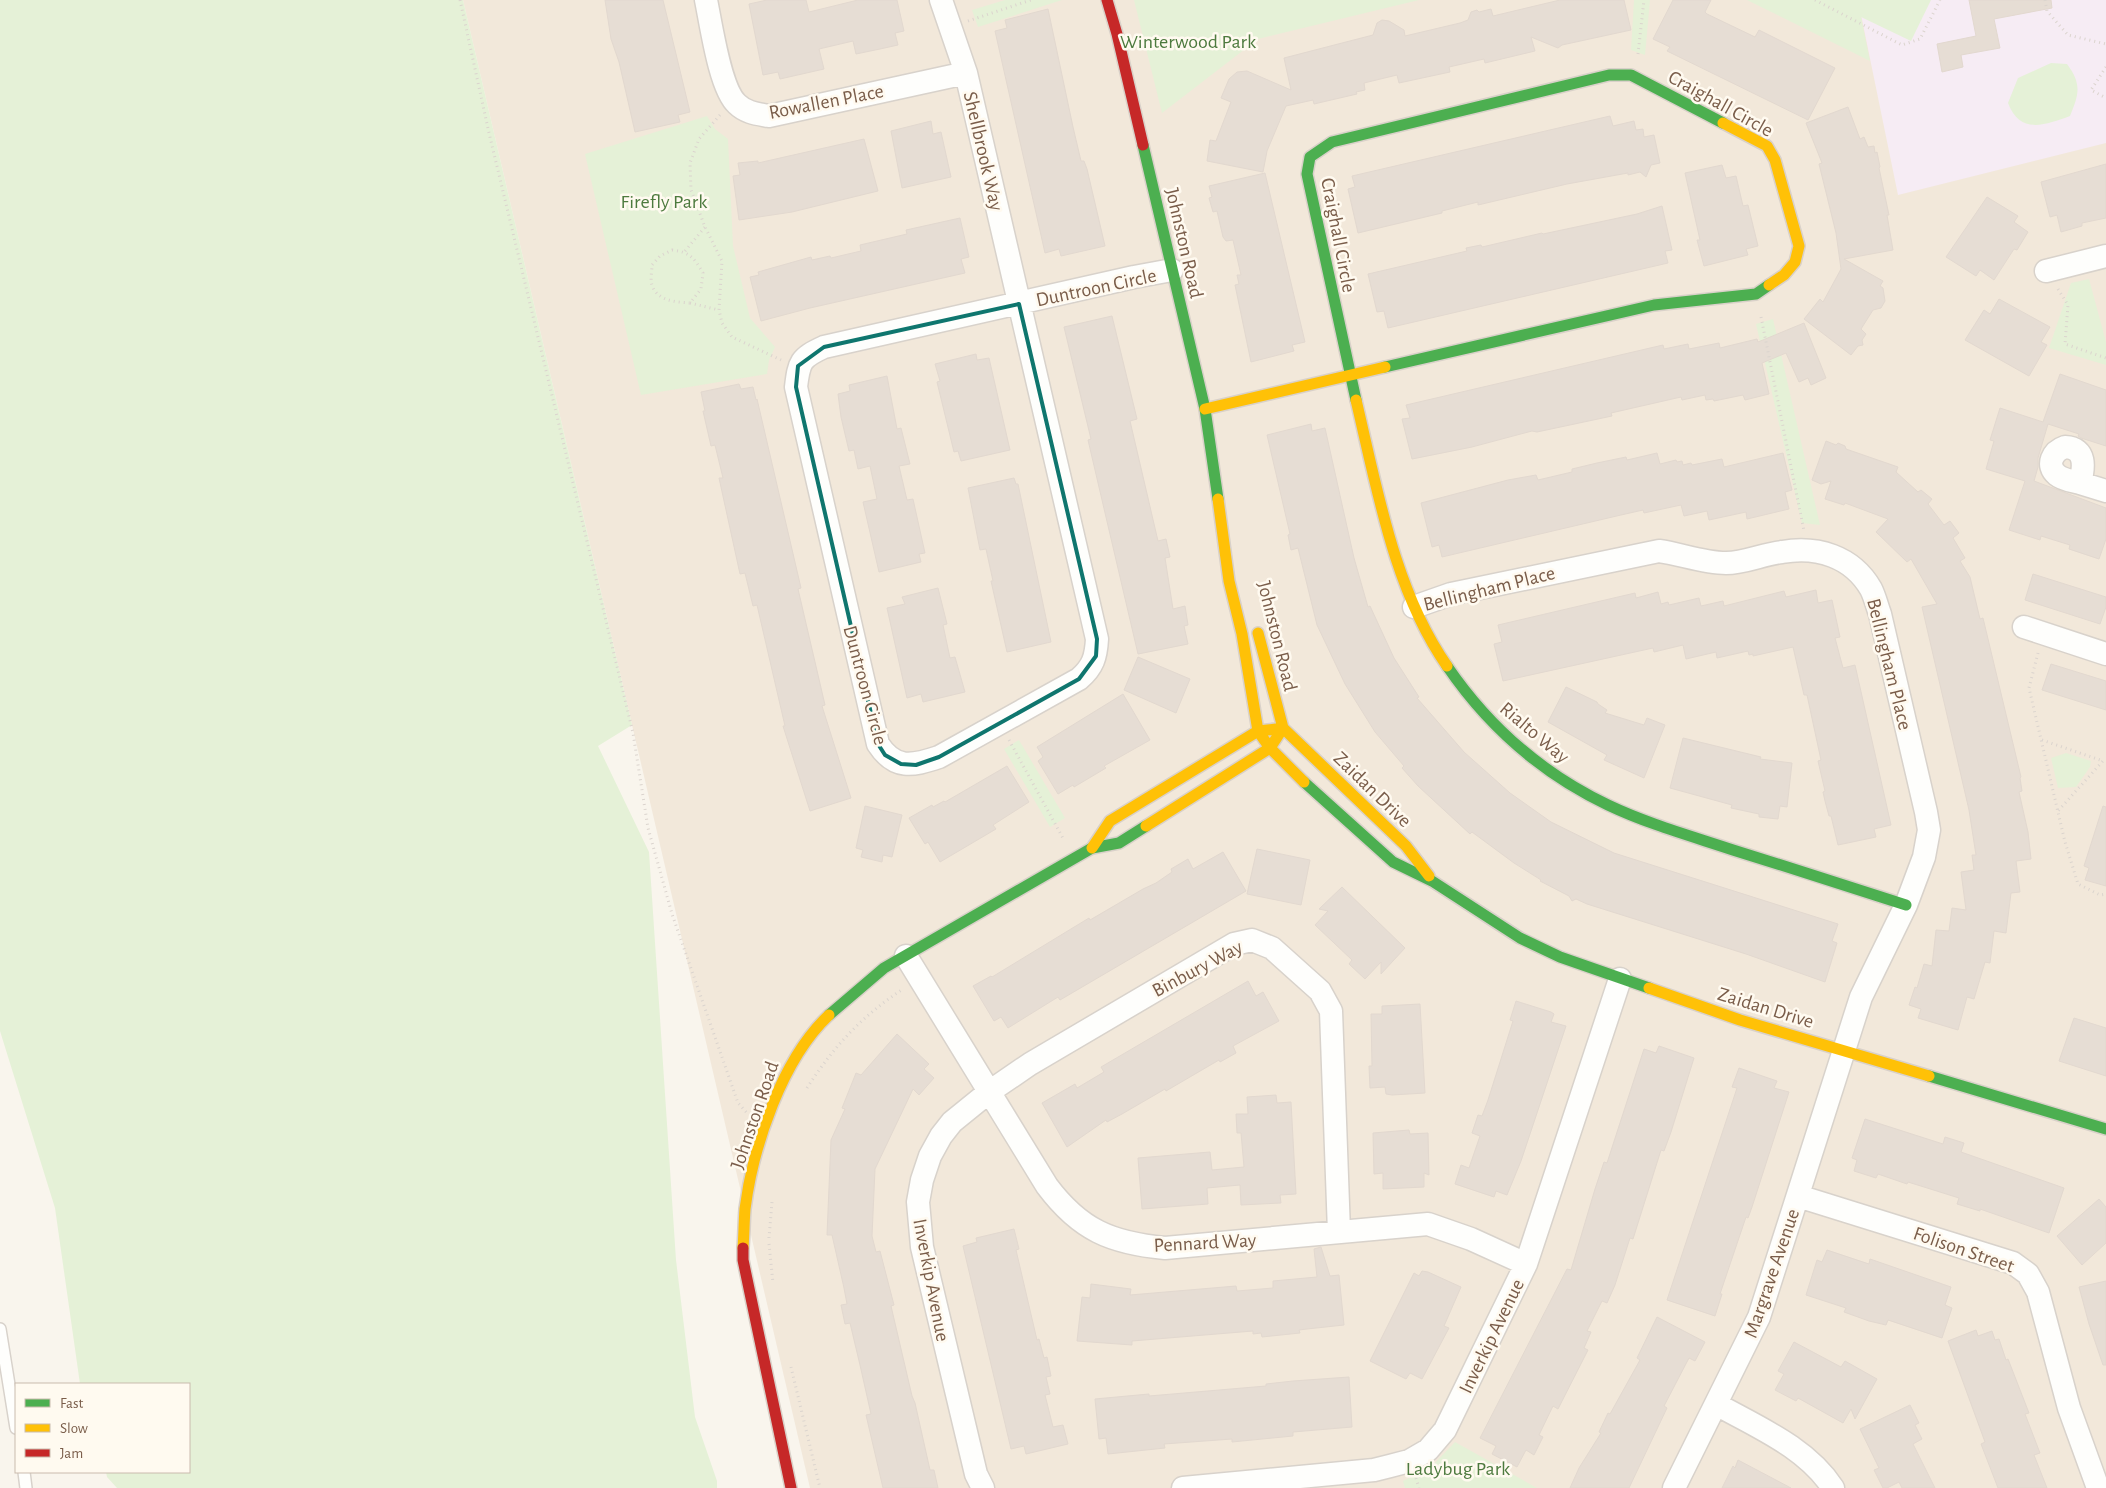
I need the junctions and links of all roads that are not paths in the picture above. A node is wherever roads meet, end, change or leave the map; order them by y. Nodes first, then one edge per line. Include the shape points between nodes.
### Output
1 (706, 0) edge
2 (941, 0) edge
3 (1107, 0) edge
4 (966, 73) junction
5 (2106, 256) edge
6 (1172, 270) junction
7 (2046, 271) road end
8 (1020, 304) junction
9 (1349, 376) junction
10 (1205, 409) junction
11 (2080, 483) dead end
12 (2106, 491) edge
13 (1218, 497) junction
14 (1238, 559) dead end
15 (1414, 607) junction
16 (1255, 621) dead end
17 (2034, 630) road end
18 (2106, 654) edge
19 (1283, 728) junction
20 (1258, 731) junction
21 (1270, 748) junction
22 (1092, 848) junction
23 (1432, 881) junction
24 (1906, 905) junction
25 (906, 956) junction
26 (1620, 979) junction
27 (1844, 1050) junction
28 (988, 1092) junction
29 (2106, 1129) edge
30 (1798, 1196) junction
31 (1339, 1232) junction
32 (1526, 1264) junction
33 (0, 1330) edge
34 (1716, 1404) junction
35 (15, 1422) edge
36 (24, 1473) edge
37 (26, 1488) edge
38 (791, 1488) edge
39 (983, 1488) edge
40 (1184, 1488) edge
41 (1674, 1488) edge
42 (1833, 1488) edge
43 (2098, 1488) edge

1 - 4 street, Rowallen Place via 727,91 737,105 749,112 770,116
2 - 4 street, Shellbrook Way
3 - 6 street, Johnston Road
4 - 8 street, Shellbrook Way
5 - 7 street
6 - 8 street, Duntroon Circle
6 - 10 street, Johnston Road
8 - 8 street, Duntroon Circle via 1097,639 1096,656 1089,670 1079,679 1000,724 939,757 916,765 901,764 885,755 878,744 796,387 798,366 810,353 824,347
9 - 9 street, Craighall Circle via 1654,305 1756,294 1784,276 1795,262 1799,246 1775,160 1767,146 1631,75 1609,75 1332,142 1310,157 1307,174
9 - 10 street, Craighall Circle
9 - 15 street, Rialto Way via 1392,541
10 - 13 street, Johnston Road
11 - 12 street
13 - 14 street, Johnston Road
13 - 20 street, Johnston Road via 1229,581 1242,634
15 - 24 street, Rialto Way via 1442,659 1474,704 1535,760 1570,785 1612,807 1660,826
15 - 24 street, Bellingham Place via 1451,594 1658,551 1727,563 1806,549 1825,552 1847,563 1871,590 1880,614 1930,830 1924,857
16 - 19 street, Johnston Road
17 - 18 street
19 - 20 street, Johnston Road
19 - 21 street, Johnston Road
19 - 23 street, Zaidan Drive via 1406,846
20 - 21 street, Johnston Road
20 - 22 street, Johnston Road via 1110,821
21 - 22 street, Johnston Road via 1119,843
21 - 23 street, Zaidan Drive via 1319,797 1393,862
22 - 25 street, Johnston Road
23 - 26 street, Zaidan Drive via 1520,938
24 - 27 street, Bellingham Place via 1862,997
25 - 28 street, Pennard Way
25 - 38 street, Johnston Road via 884,968 820,1023 791,1063 754,1160 745,1210 744,1260
26 - 27 street, Zaidan Drive via 1740,1020
26 - 32 street, Inverkip Avenue
27 - 29 street, Zaidan Drive
27 - 30 street, Margrave Avenue
28 - 31 street, Pennard Way via 1046,1186 1062,1206 1080,1222 1101,1233 1124,1242 1164,1248
28 - 31 street, Binbury Way via 1234,944 1252,940 1272,948 1320,991 1331,1012
28 - 39 street, Inverkip Avenue via 952,1122 941,1136 930,1156 918,1202 922,1247 976,1474
30 - 34 street, Margrave Avenue via 1759,1318
30 - 43 street, Folison Street via 2013,1263 2028,1274 2038,1292 2068,1408
31 - 32 street, Pennard Way via 1428,1224
32 - 40 street, Inverkip Avenue via 1445,1430 1428,1450 1409,1461 1374,1470
33 - 35 lane
34 - 41 street, Margrave Avenue
34 - 42 street via 1790,1446 1809,1460
36 - 37 lane

